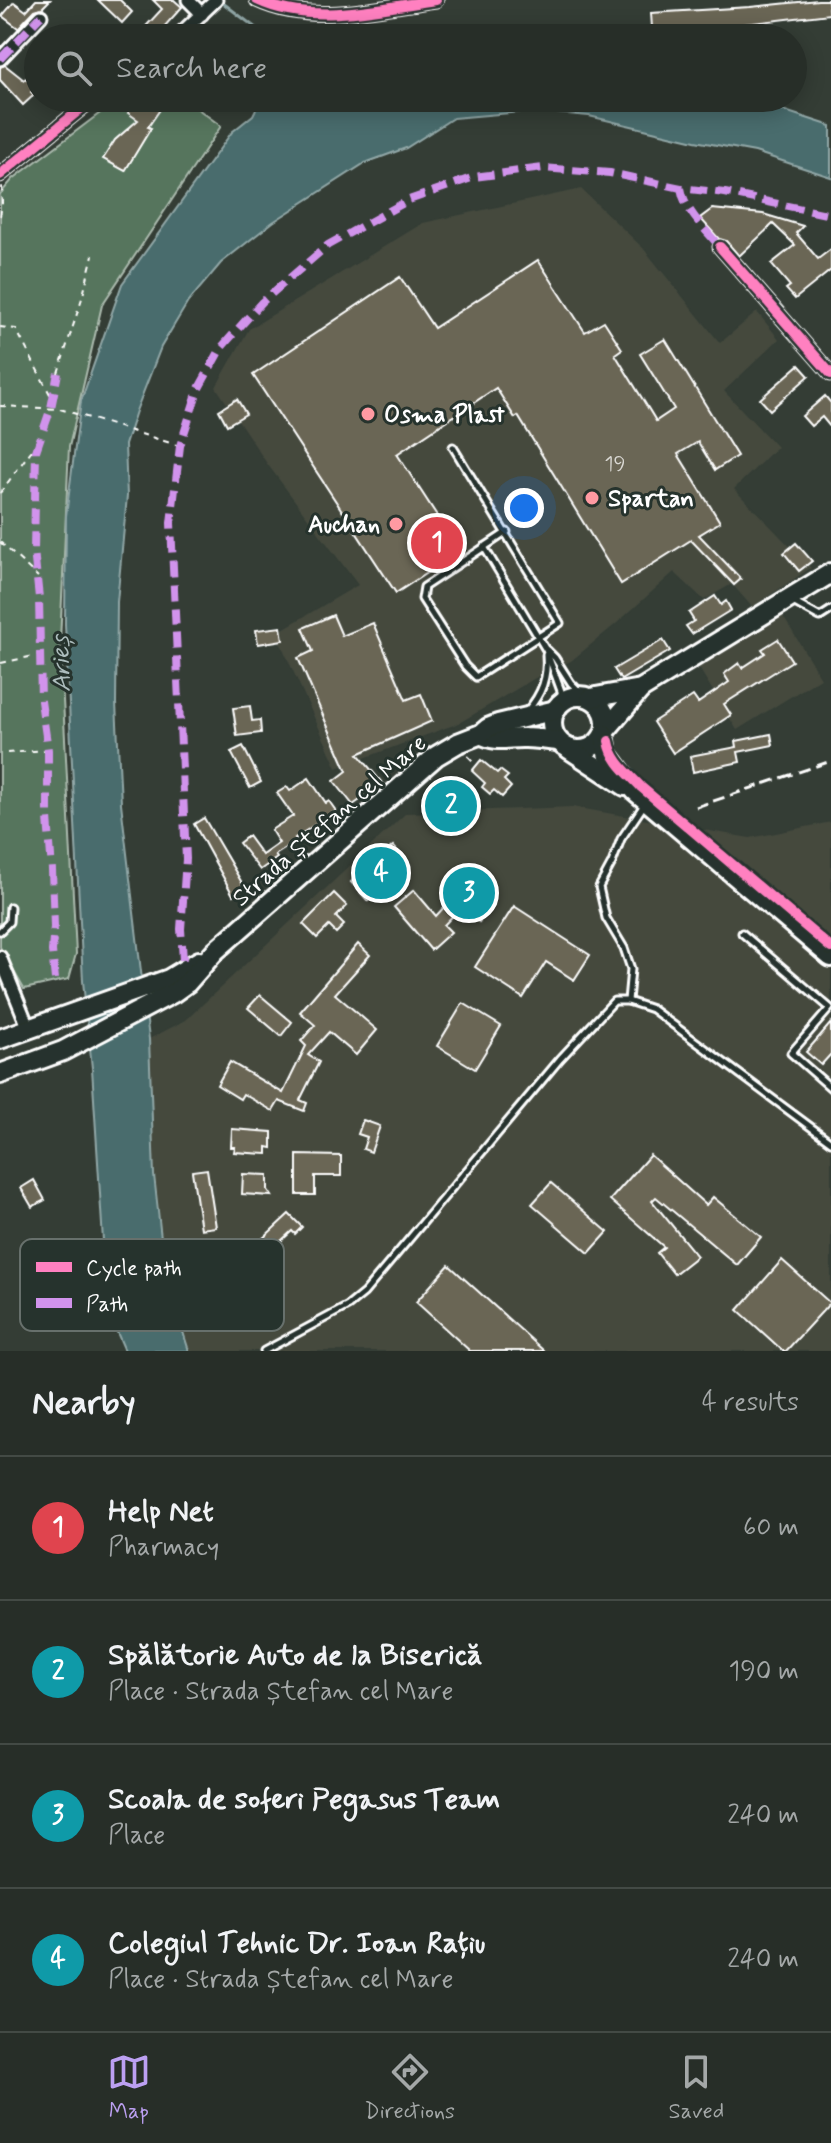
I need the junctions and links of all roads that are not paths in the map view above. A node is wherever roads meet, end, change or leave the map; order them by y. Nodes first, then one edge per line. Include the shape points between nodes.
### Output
1 (188, 0) edge
2 (216, 0) edge
3 (257, 0) edge
4 (436, 0) edge
5 (294, 5) edge
6 (202, 14) junction
7 (41, 16) dead end
8 (33, 24) edge
9 (191, 24) edge
10 (24, 34) edge
11 (0, 59) edge
12 (77, 112) edge
13 (1, 175) edge
14 (720, 247) dead end
15 (831, 374) edge
16 (453, 447) dead end
17 (507, 532) junction
18 (484, 547) junction
19 (831, 573) edge
20 (789, 600) junction
21 (831, 610) edge
22 (538, 638) junction
23 (546, 650) junction
24 (641, 689) junction
25 (588, 698) junction
26 (559, 706) junction
27 (521, 718) junction
28 (605, 732) junction
29 (481, 734) junction
30 (561, 743) junction
31 (641, 796) junction
32 (10, 907) dead end
33 (0, 931) edge
34 (742, 933) dead end
35 (0, 957) edge
36 (831, 957) edge
37 (171, 986) junction
38 (628, 1001) junction
39 (29, 1029) junction
40 (0, 1039) edge
41 (0, 1074) edge
42 (831, 1088) edge
43 (831, 1142) edge
44 (264, 1351) edge

1 - 6 street
2 - 6 street
3 - 5 street via 277,8
4 - 5 street via 337,14
6 - 9 street
7 - 8 street
10 - 11 street
12 - 13 street
14 - 15 street
16 - 17 lane
17 - 18 lane
17 - 22 lane via 560,623
18 - 22 lane
18 - 22 lane via 424,587 422,599 476,677
19 - 20 main road, Strada Ștefan cel Mare
20 - 21 lane via 820,617
20 - 24 main road, Strada Ștefan cel Mare
22 - 23 lane
23 - 25 lane
23 - 26 lane via 561,691
23 - 27 lane via 546,680
24 - 25 main road, Strada Ștefan cel Mare
24 - 28 main road, Strada Ștefan cel Mare
25 - 26 main road, Strada Ștefan cel Mare via 576,697
25 - 28 main road via 602,708
26 - 27 main road, Strada Ștefan cel Mare
26 - 30 main road via 552,724
27 - 29 main road, Strada Ștefan cel Mare
28 - 30 main road, Strada Ștefan cel Mare via 591,748 572,750
28 - 31 main road via 607,753
29 - 30 main road, Strada Ștefan cel Mare via 489,739
29 - 37 main road, Strada Ștefan cel Mare via 436,756
30 - 31 main road
31 - 36 main road
31 - 38 lane via 599,887 606,918 631,969
32 - 33 lane via 9,922
34 - 42 lane via 830,1008 791,1053
35 - 39 street
37 - 39 main road, Strada Ștefan cel Mare
37 - 41 main road, Strada Ștefan cel Mare via 63,1051
38 - 43 lane via 652,1009
38 - 44 lane via 614,1001 560,1059 364,1293
39 - 40 main road, Strada Ștefan cel Mare

